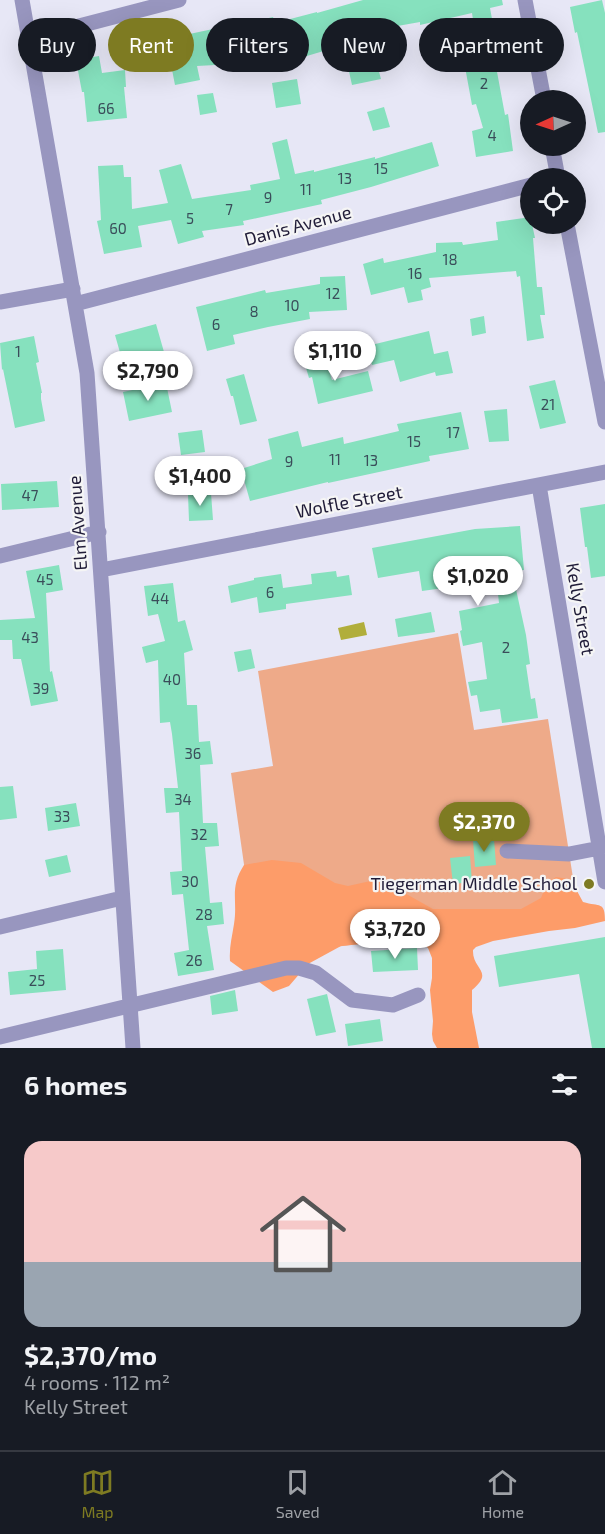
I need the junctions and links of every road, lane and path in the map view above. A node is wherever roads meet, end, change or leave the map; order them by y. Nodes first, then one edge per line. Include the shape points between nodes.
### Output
1 (22, 0) edge
2 (178, 0) edge
3 (525, 0) edge
4 (25, 18) edge
5 (96, 21) edge
6 (35, 72) edge
7 (542, 90) edge
8 (520, 188) edge
9 (569, 234) edge
10 (74, 297) junction
11 (0, 302) edge
12 (605, 422) edge
13 (605, 472) edge
14 (539, 485) junction
15 (99, 532) junction
16 (0, 556) edge
17 (100, 570) junction
18 (600, 848) junction
19 (507, 851) dead end
20 (605, 882) edge
21 (122, 898) junction
22 (0, 927) edge
23 (418, 995) dead end
24 (130, 1005) junction
25 (0, 1037) edge
26 (133, 1048) edge

1 - 4 street, Elm Avenue
2 - 5 street
3 - 7 street
6 - 10 street, Elm Avenue
8 - 10 street, Danis Avenue
9 - 12 street
10 - 11 street, Danis Avenue
10 - 15 street, Elm Avenue via 87,373
13 - 14 street, Wolfle Street
14 - 17 street, Wolfle Street
14 - 18 street, Kelly Street
15 - 16 street
15 - 17 street, Elm Avenue
17 - 21 street, Elm Avenue
18 - 19 street via 568,854
18 - 20 street, Kelly Street
21 - 22 street
21 - 24 street, Elm Avenue
23 - 24 street via 393,1005 352,1000 316,973 286,968
24 - 25 street
24 - 26 street, Elm Avenue

